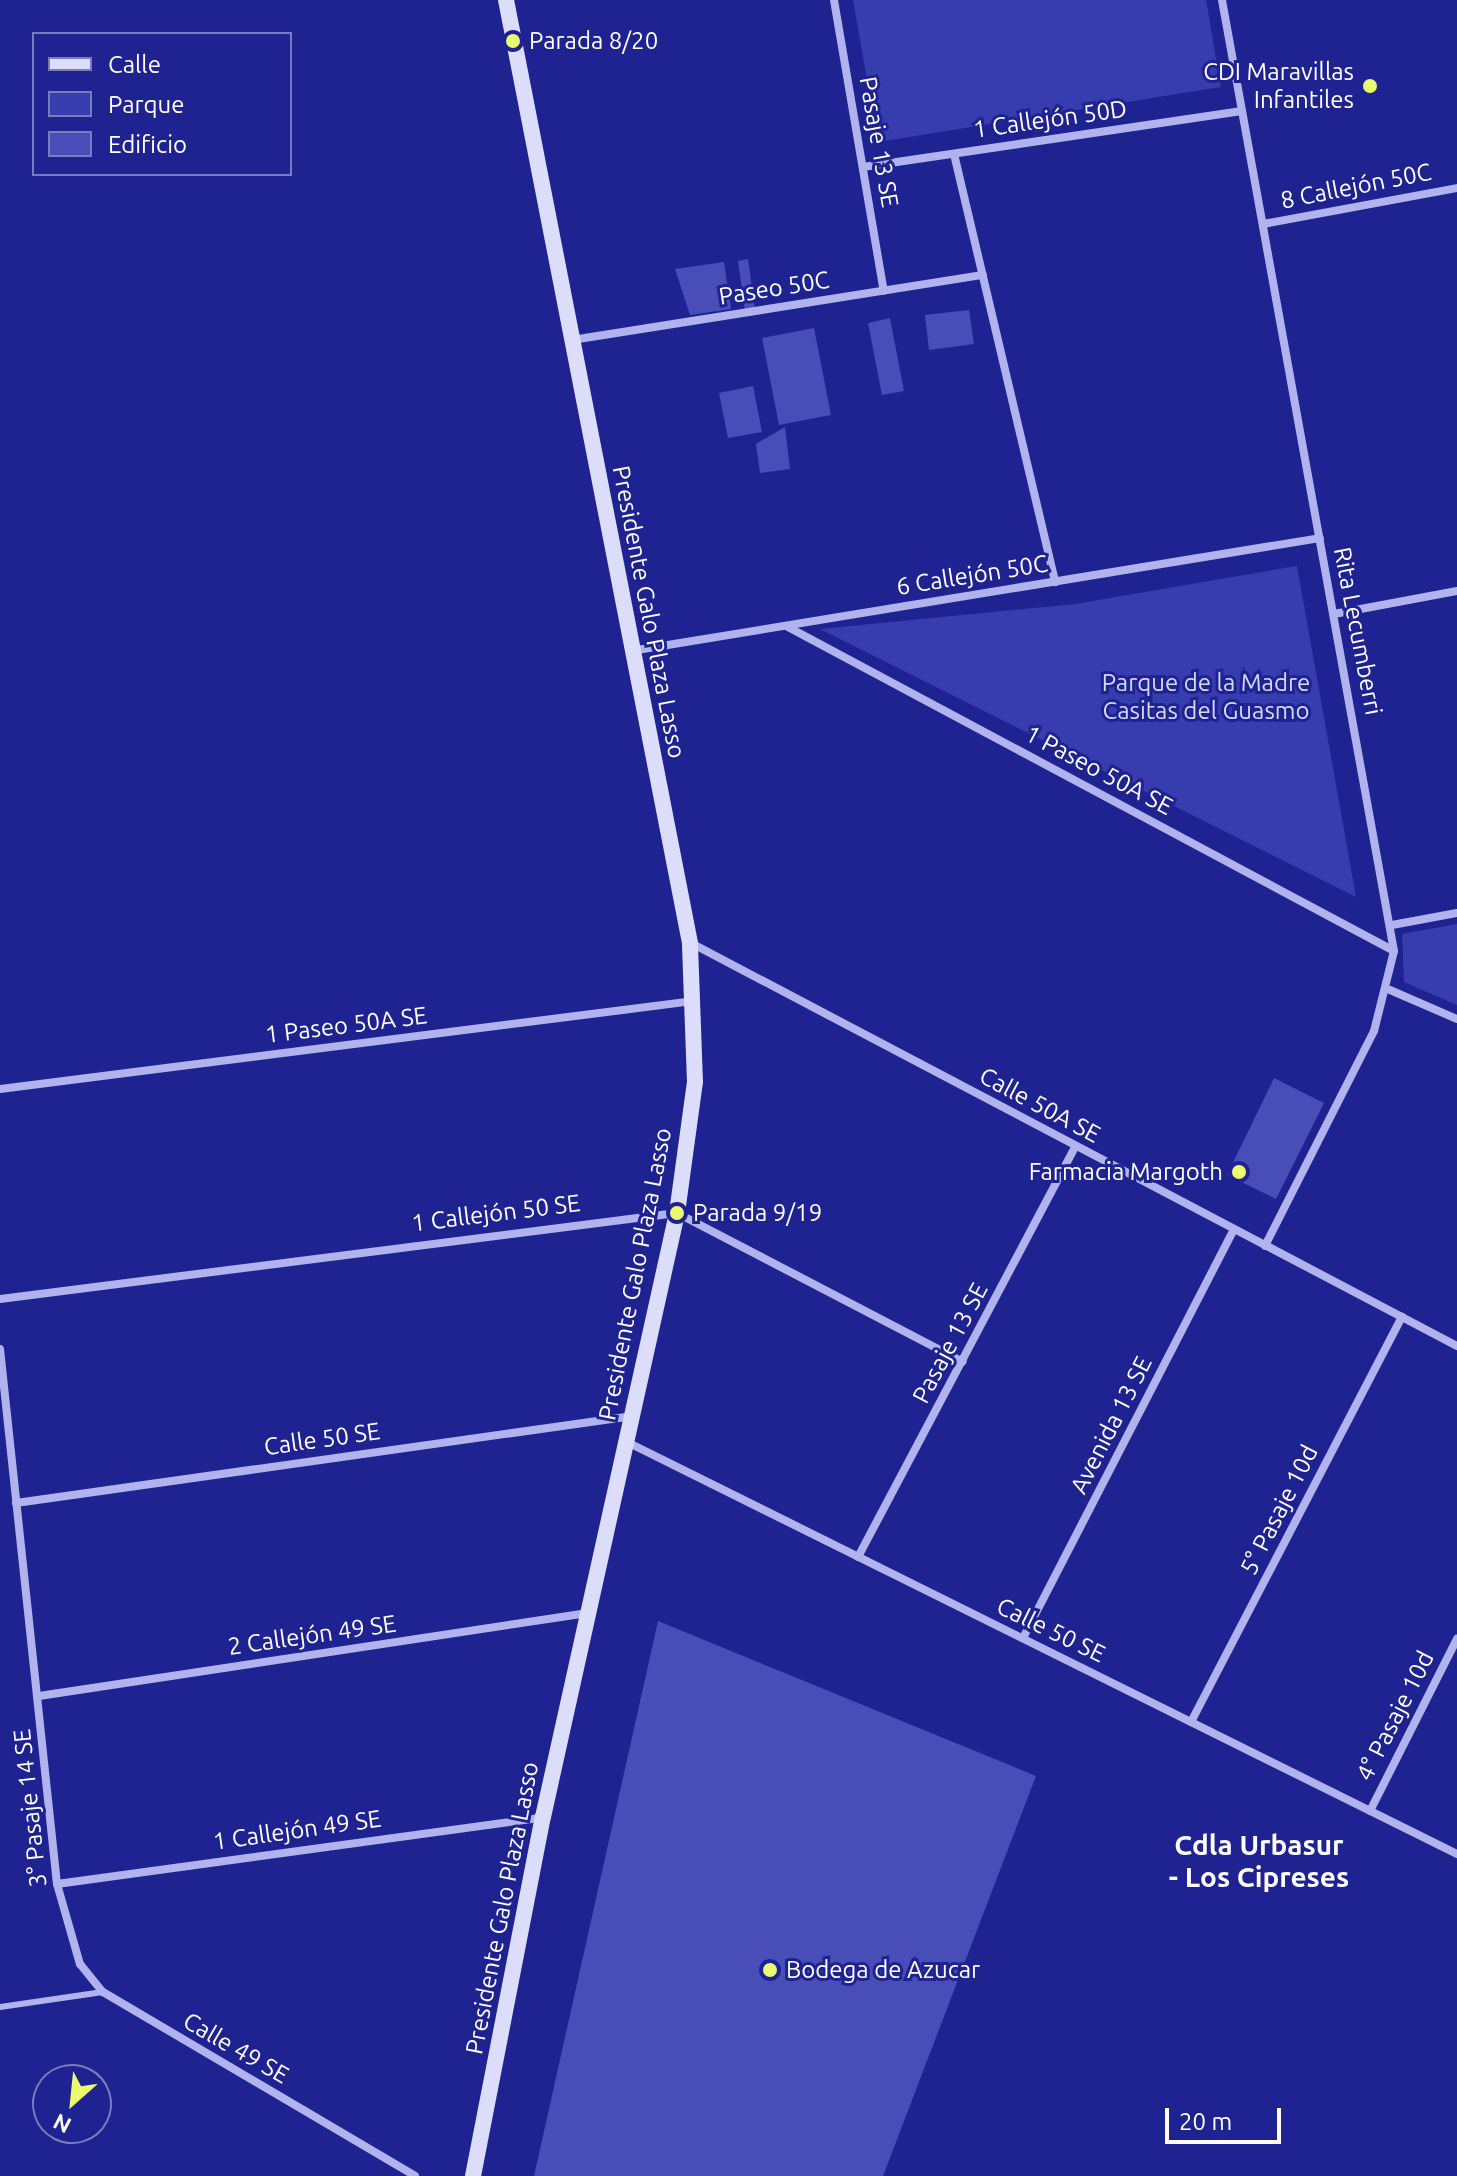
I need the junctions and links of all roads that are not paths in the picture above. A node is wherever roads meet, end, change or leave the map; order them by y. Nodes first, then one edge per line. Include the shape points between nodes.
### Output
1 (506, 0) edge
2 (834, 0) edge
3 (1222, 0) edge
4 (1242, 111) junction
5 (954, 154) junction
6 (863, 167) junction
7 (1457, 188) edge
8 (1263, 224) junction
9 (983, 275) junction
10 (884, 291) junction
11 (572, 340) junction
12 (1320, 538) junction
13 (1055, 582) junction
14 (1457, 591) edge
15 (1334, 614) junction
16 (786, 626) junction
17 (631, 651) junction
18 (1457, 913) edge
19 (1392, 925) junction
20 (690, 943) junction
21 (1394, 951) junction
22 (1390, 990) junction
23 (696, 1001) junction
24 (1457, 1019) edge
25 (0, 1089) edge
26 (1075, 1147) junction
27 (677, 1213) junction
28 (1234, 1230) junction
29 (1265, 1246) junction
30 (0, 1299) edge
31 (1402, 1317) junction
32 (1457, 1346) edge
33 (0, 1349) edge
34 (963, 1362) junction
35 (633, 1416) junction
36 (627, 1442) junction
37 (16, 1503) junction
38 (858, 1557) junction
39 (591, 1612) junction
40 (1023, 1638) junction
41 (1457, 1639) edge
42 (39, 1696) junction
43 (1191, 1722) junction
44 (1370, 1811) junction
45 (543, 1817) junction
46 (1457, 1854) edge
47 (57, 1884) junction
48 (65, 1928) joint
49 (103, 1992) junction
50 (0, 2007) edge
51 (415, 2176) edge
52 (473, 2176) edge

1 - 11 street, Presidente Galo Plaza Lasso
2 - 6 street, Pasaje 13 SE
3 - 4 street, Rita Lecumberri
4 - 5 street, 1 Callejón 50D
4 - 8 street, Rita Lecumberri
5 - 6 street, 1 Callejón 50D
5 - 9 street
6 - 10 street, Pasaje 13 SE
7 - 8 street, 8 Callejón 50C
8 - 12 street, Rita Lecumberri
9 - 10 street, Paseo 50C
9 - 13 street
10 - 11 street, Paseo 50C
11 - 17 street, Presidente Galo Plaza Lasso
12 - 13 street, 6 Callejón 50C
12 - 15 street, Rita Lecumberri
13 - 16 street, 6 Callejón 50C
14 - 15 street
15 - 19 street, Rita Lecumberri
16 - 17 street, 6 Callejón 50C
16 - 21 street, 1 Paseo 50A SE
17 - 20 street, Presidente Galo Plaza Lasso
18 - 19 street
19 - 21 street, Rita Lecumberri
20 - 23 street, Presidente Galo Plaza Lasso
20 - 26 street, Calle 50A SE
21 - 22 street, Rita Lecumberri
22 - 24 street
22 - 29 street, Rita Lecumberri
23 - 25 street, 1 Paseo 50A SE
23 - 27 street, Presidente Galo Plaza Lasso via 695,1082
26 - 28 street, Calle 50A SE
26 - 34 street, Pasaje 13 SE
27 - 30 street, 1 Callejón 50 SE
27 - 34 street
27 - 35 street, Presidente Galo Plaza Lasso
28 - 29 street, Calle 50A SE
28 - 40 street, Avenida 13 SE
29 - 31 street, Calle 50A SE
31 - 32 street, Calle 50A SE
31 - 43 street, 5° Pasaje 10d
33 - 37 street, 3° Pasaje 14 SE
34 - 38 street, Pasaje 13 SE
35 - 36 street, Presidente Galo Plaza Lasso
35 - 37 street, Calle 50 SE
36 - 38 street, Calle 50 SE
36 - 39 street, Presidente Galo Plaza Lasso
37 - 42 street, 3° Pasaje 14 SE
38 - 40 street, Calle 50 SE
39 - 42 street, 2 Callejón 49 SE
39 - 45 street, Presidente Galo Plaza Lasso
40 - 43 street, Calle 50 SE
41 - 44 street, 4° Pasaje 10d
42 - 47 street, 3° Pasaje 14 SE
43 - 44 street, Calle 50 SE
44 - 46 street, Calle 50 SE
45 - 47 street, 1 Callejón 49 SE
45 - 52 street, Presidente Galo Plaza Lasso
47 - 48 street, 3° Pasaje 14 SE
48 - 49 street, Calle 49 SE via 80,1964
49 - 50 lane
49 - 51 street, Calle 49 SE

